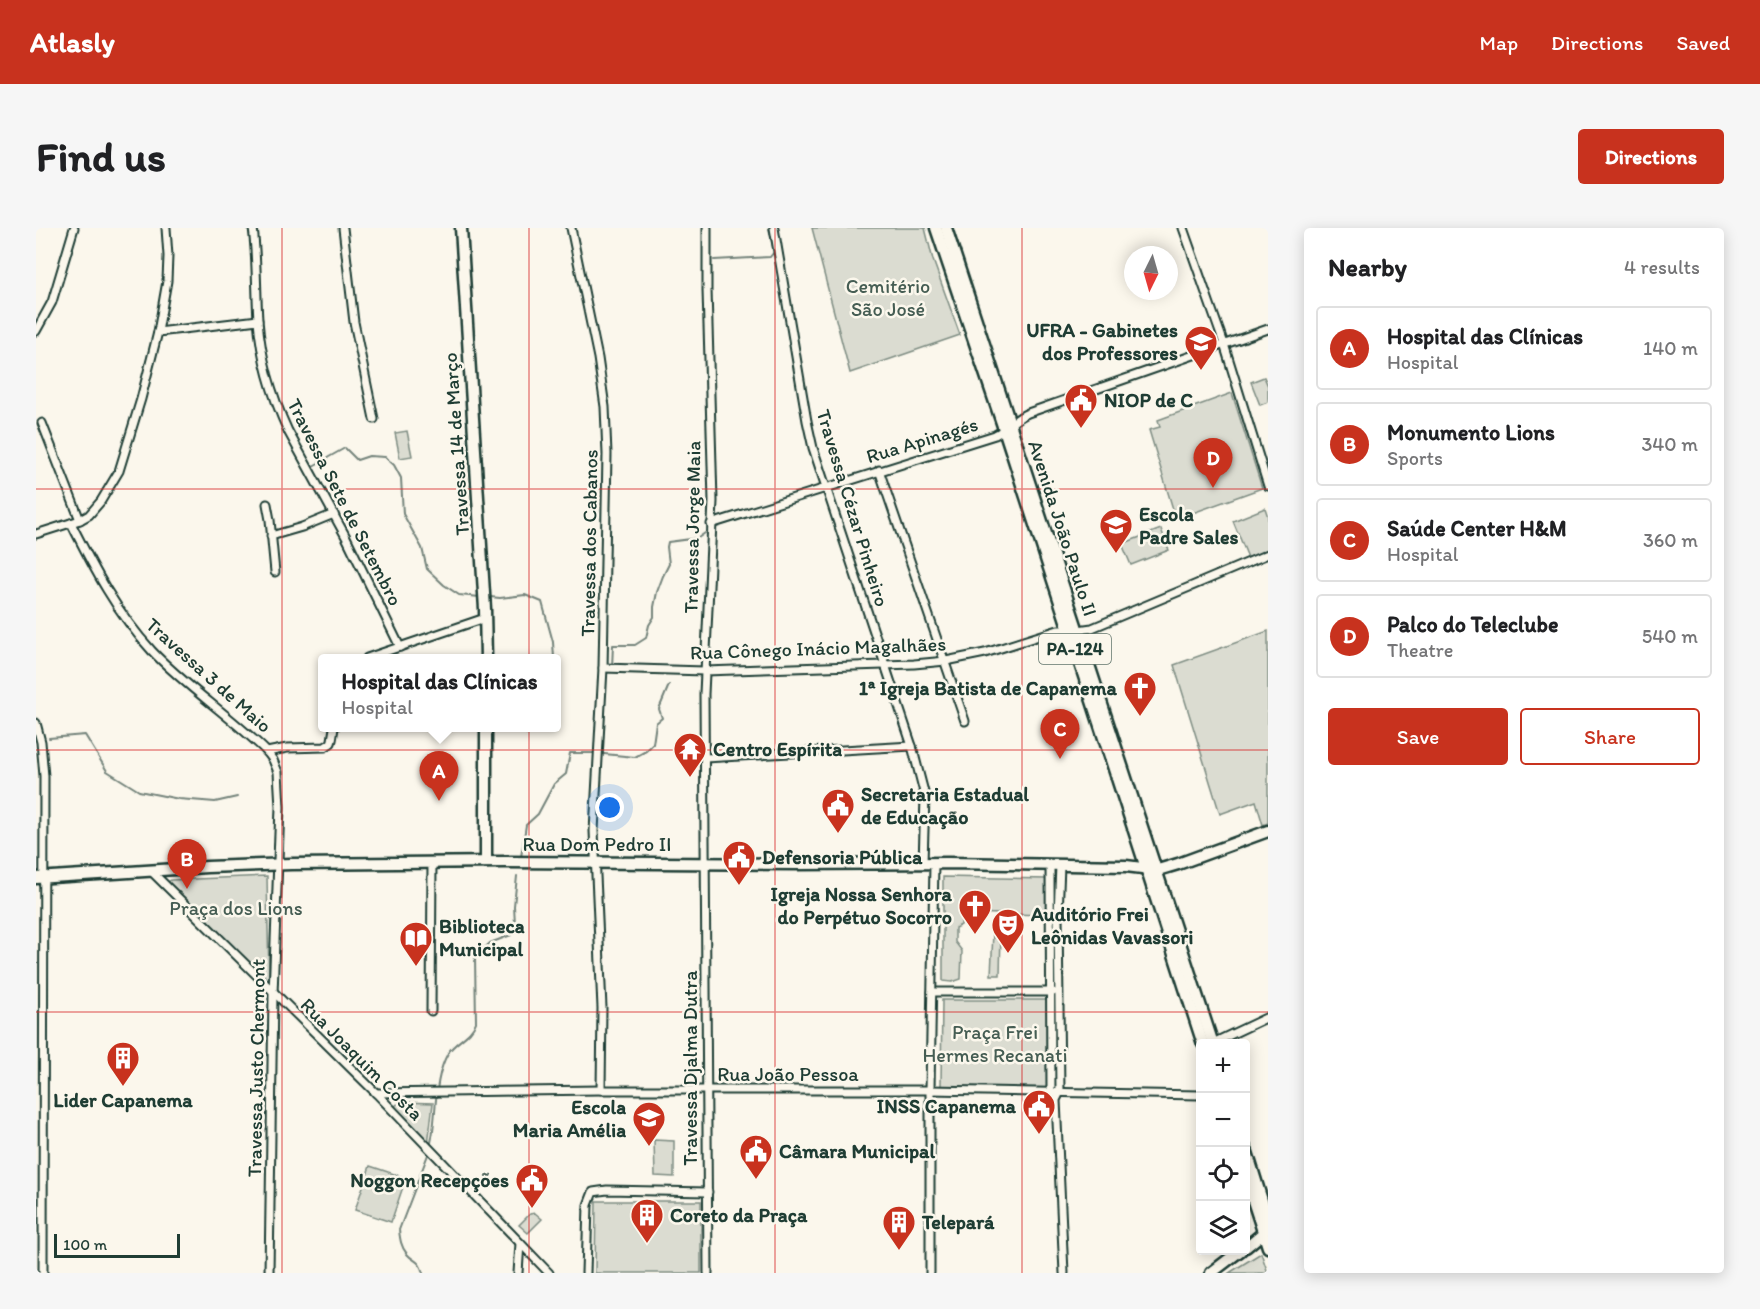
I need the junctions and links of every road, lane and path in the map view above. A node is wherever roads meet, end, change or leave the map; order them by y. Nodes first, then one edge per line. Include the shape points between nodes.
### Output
1 (74, 228) edge
2 (166, 228) edge
3 (253, 228) edge
4 (343, 228) edge
5 (461, 228) edge
6 (571, 228) edge
7 (706, 228) edge
8 (774, 228) edge
9 (936, 228) edge
10 (946, 228) edge
11 (1183, 228) edge
12 (949, 250) junction
13 (258, 320) junction
14 (1268, 329) edge
15 (36, 331) edge
16 (158, 332) junction
17 (1224, 344) junction
18 (374, 419) dead end
19 (42, 423) dead end
20 (1007, 426) junction
21 (879, 470) junction
22 (1268, 486) edge
23 (825, 487) junction
24 (267, 504) dead end
25 (334, 514) junction
26 (80, 520) junction
27 (70, 523) junction
28 (711, 524) junction
29 (36, 534) edge
30 (271, 536) junction
31 (1268, 554) edge
32 (275, 572) dead end
33 (485, 618) junction
34 (1073, 630) junction
35 (400, 647) junction
36 (379, 654) edge
37 (486, 654) edge
38 (945, 661) junction
39 (885, 666) junction
40 (603, 668) junction
41 (705, 671) junction
42 (965, 721) dead end
43 (36, 723) edge
44 (333, 732) edge
45 (486, 732) edge
46 (912, 746) junction
47 (267, 752) junction
48 (705, 758) junction
49 (1268, 831) edge
50 (486, 862) junction
51 (595, 862) junction
52 (432, 863) junction
53 (706, 863) junction
54 (929, 863) junction
55 (278, 864) junction
56 (1055, 865) junction
57 (1152, 869) junction
58 (150, 870) junction
59 (40, 878) edge
60 (932, 992) junction
61 (1049, 992) junction
62 (1059, 992) junction
63 (273, 994) junction
64 (431, 1011) dead end
65 (1268, 1017) edge
66 (1202, 1039) edge
67 (1211, 1039) edge
68 (1223, 1039) edge
69 (601, 1090) junction
70 (708, 1090) junction
71 (930, 1090) junction
72 (1050, 1092) junction
73 (1060, 1092) junction
74 (375, 1093) junction
75 (1196, 1095) edge
76 (1056, 1100) junction
77 (1250, 1165) edge
78 (708, 1192) junction
79 (1259, 1193) edge
80 (1265, 1225) edge
81 (1250, 1242) edge
82 (520, 1243) junction
83 (1268, 1247) edge
84 (1236, 1255) edge
85 (43, 1273) edge
86 (269, 1273) edge
87 (518, 1273) edge
88 (549, 1273) edge
89 (586, 1273) edge
90 (708, 1273) edge
91 (930, 1273) edge
92 (1064, 1273) edge
93 (1211, 1273) edge

1 - 15 street via 52,302
2 - 16 street via 167,281
3 - 13 street, Travessa Sete de Setembro
4 - 18 street via 354,322
5 - 33 street, Travessa 14 de Março
6 - 40 street, Travessa dos Cabanos via 595,339 605,415 608,499
7 - 28 street, Travessa Jorge Maia
8 - 23 street, Travessa Cézar Pinheiro via 807,421
9 - 12 street, Avenida João Paulo II / PA-124
10 - 12 street, Avenida João Paulo II / PA-124
11 - 17 street
12 - 20 street, Avenida João Paulo II / PA-124
13 - 16 street
13 - 25 street, Travessa Sete de Setembro via 277,408
14 - 17 street, Rua Apinagés
16 - 26 street via 119,471 102,501
17 - 20 street, Rua Apinagés via 1028,412
17 - 22 street
19 - 26 street
20 - 21 street, Rua Apinagés via 989,437
20 - 34 street, Avenida João Paulo II / PA-124
21 - 23 street, Rua Apinagés
21 - 38 street
23 - 28 street, Rua Apinagés
23 - 39 street, Travessa Cézar Pinheiro
24 - 30 street
25 - 30 street
25 - 35 street, Travessa Sete de Setembro
26 - 27 street
27 - 29 street
27 - 47 street, Travessa 3 de Maio via 131,627
28 - 41 street, Travessa Jorge Maia
30 - 32 street
31 - 34 street, Rua Cônego Inácio Magalhães via 1092,628
33 - 35 street
33 - 37 street, Travessa 14 de Março
34 - 38 street, Rua Cônego Inácio Magalhães via 1058,630
34 - 57 street, Avenida João Paulo II / PA-124
35 - 36 street
38 - 39 street, Rua Cônego Inácio Magalhães
38 - 42 street
39 - 41 street, Rua Cônego Inácio Magalhães
39 - 46 street, Travessa Cézar Pinheiro
40 - 41 street, Rua Cônego Inácio Magalhães
40 - 51 street, Travessa dos Cabanos
41 - 48 street, Travessa Jorge Maia
43 - 59 street via 44,776
44 - 47 street via 331,743 325,747
45 - 50 street
46 - 48 street
46 - 54 street, Travessa Cézar Pinheiro via 925,796
47 - 55 street, Travessa 3 de Maio via 278,772
48 - 53 street, Travessa Jorge Maia
49 - 57 street via 1178,864
50 - 51 street, Rua Dom Pedro II
50 - 52 street, Rua Dom Pedro II
51 - 53 street, Rua Dom Pedro II
51 - 69 street, Travessa dos Cabanos via 602,985
52 - 55 street, Rua Dom Pedro II
52 - 64 street
53 - 54 street, Rua Dom Pedro II
53 - 70 street, Travessa Djalma Dutra
54 - 56 street, Rua Dom Pedro II
54 - 60 street, Travessa Cézar Pinheiro
55 - 58 street, Rua Dom Pedro II
55 - 63 street, Travessa Justo Chermont
56 - 57 street, Rua Dom Pedro II
56 - 61 street
56 - 62 street
57 - 66 street, Avenida João Paulo II / PA-124
57 - 67 street, Avenida João Paulo II / PA-124
58 - 59 street, Rua Dom Pedro II
58 - 63 street, Rua Joaquim Costa
59 - 85 street
60 - 61 street
60 - 71 street, Travessa Cézar Pinheiro
61 - 62 street
61 - 72 street
62 - 73 street
63 - 74 street, Rua Joaquim Costa
63 - 86 street, Travessa Justo Chermont
65 - 68 street
69 - 70 street, Rua João Pessoa
69 - 74 street, Rua João Pessoa
70 - 71 street, Rua João Pessoa
70 - 78 street, Travessa Djalma Dutra
71 - 72 street, Rua João Pessoa
71 - 91 street, Travessa Cézar Pinheiro
72 - 73 street, Rua João Pessoa
72 - 76 street
73 - 75 street, Rua João Pessoa
73 - 76 street
74 - 82 street, Rua Joaquim Costa
76 - 92 street
77 - 79 street
78 - 89 street via 593,1192 588,1204
78 - 90 street, Travessa Djalma Dutra
79 - 80 street
80 - 81 street
80 - 83 street
82 - 87 street
82 - 88 street, Rua Joaquim Costa
84 - 93 street

